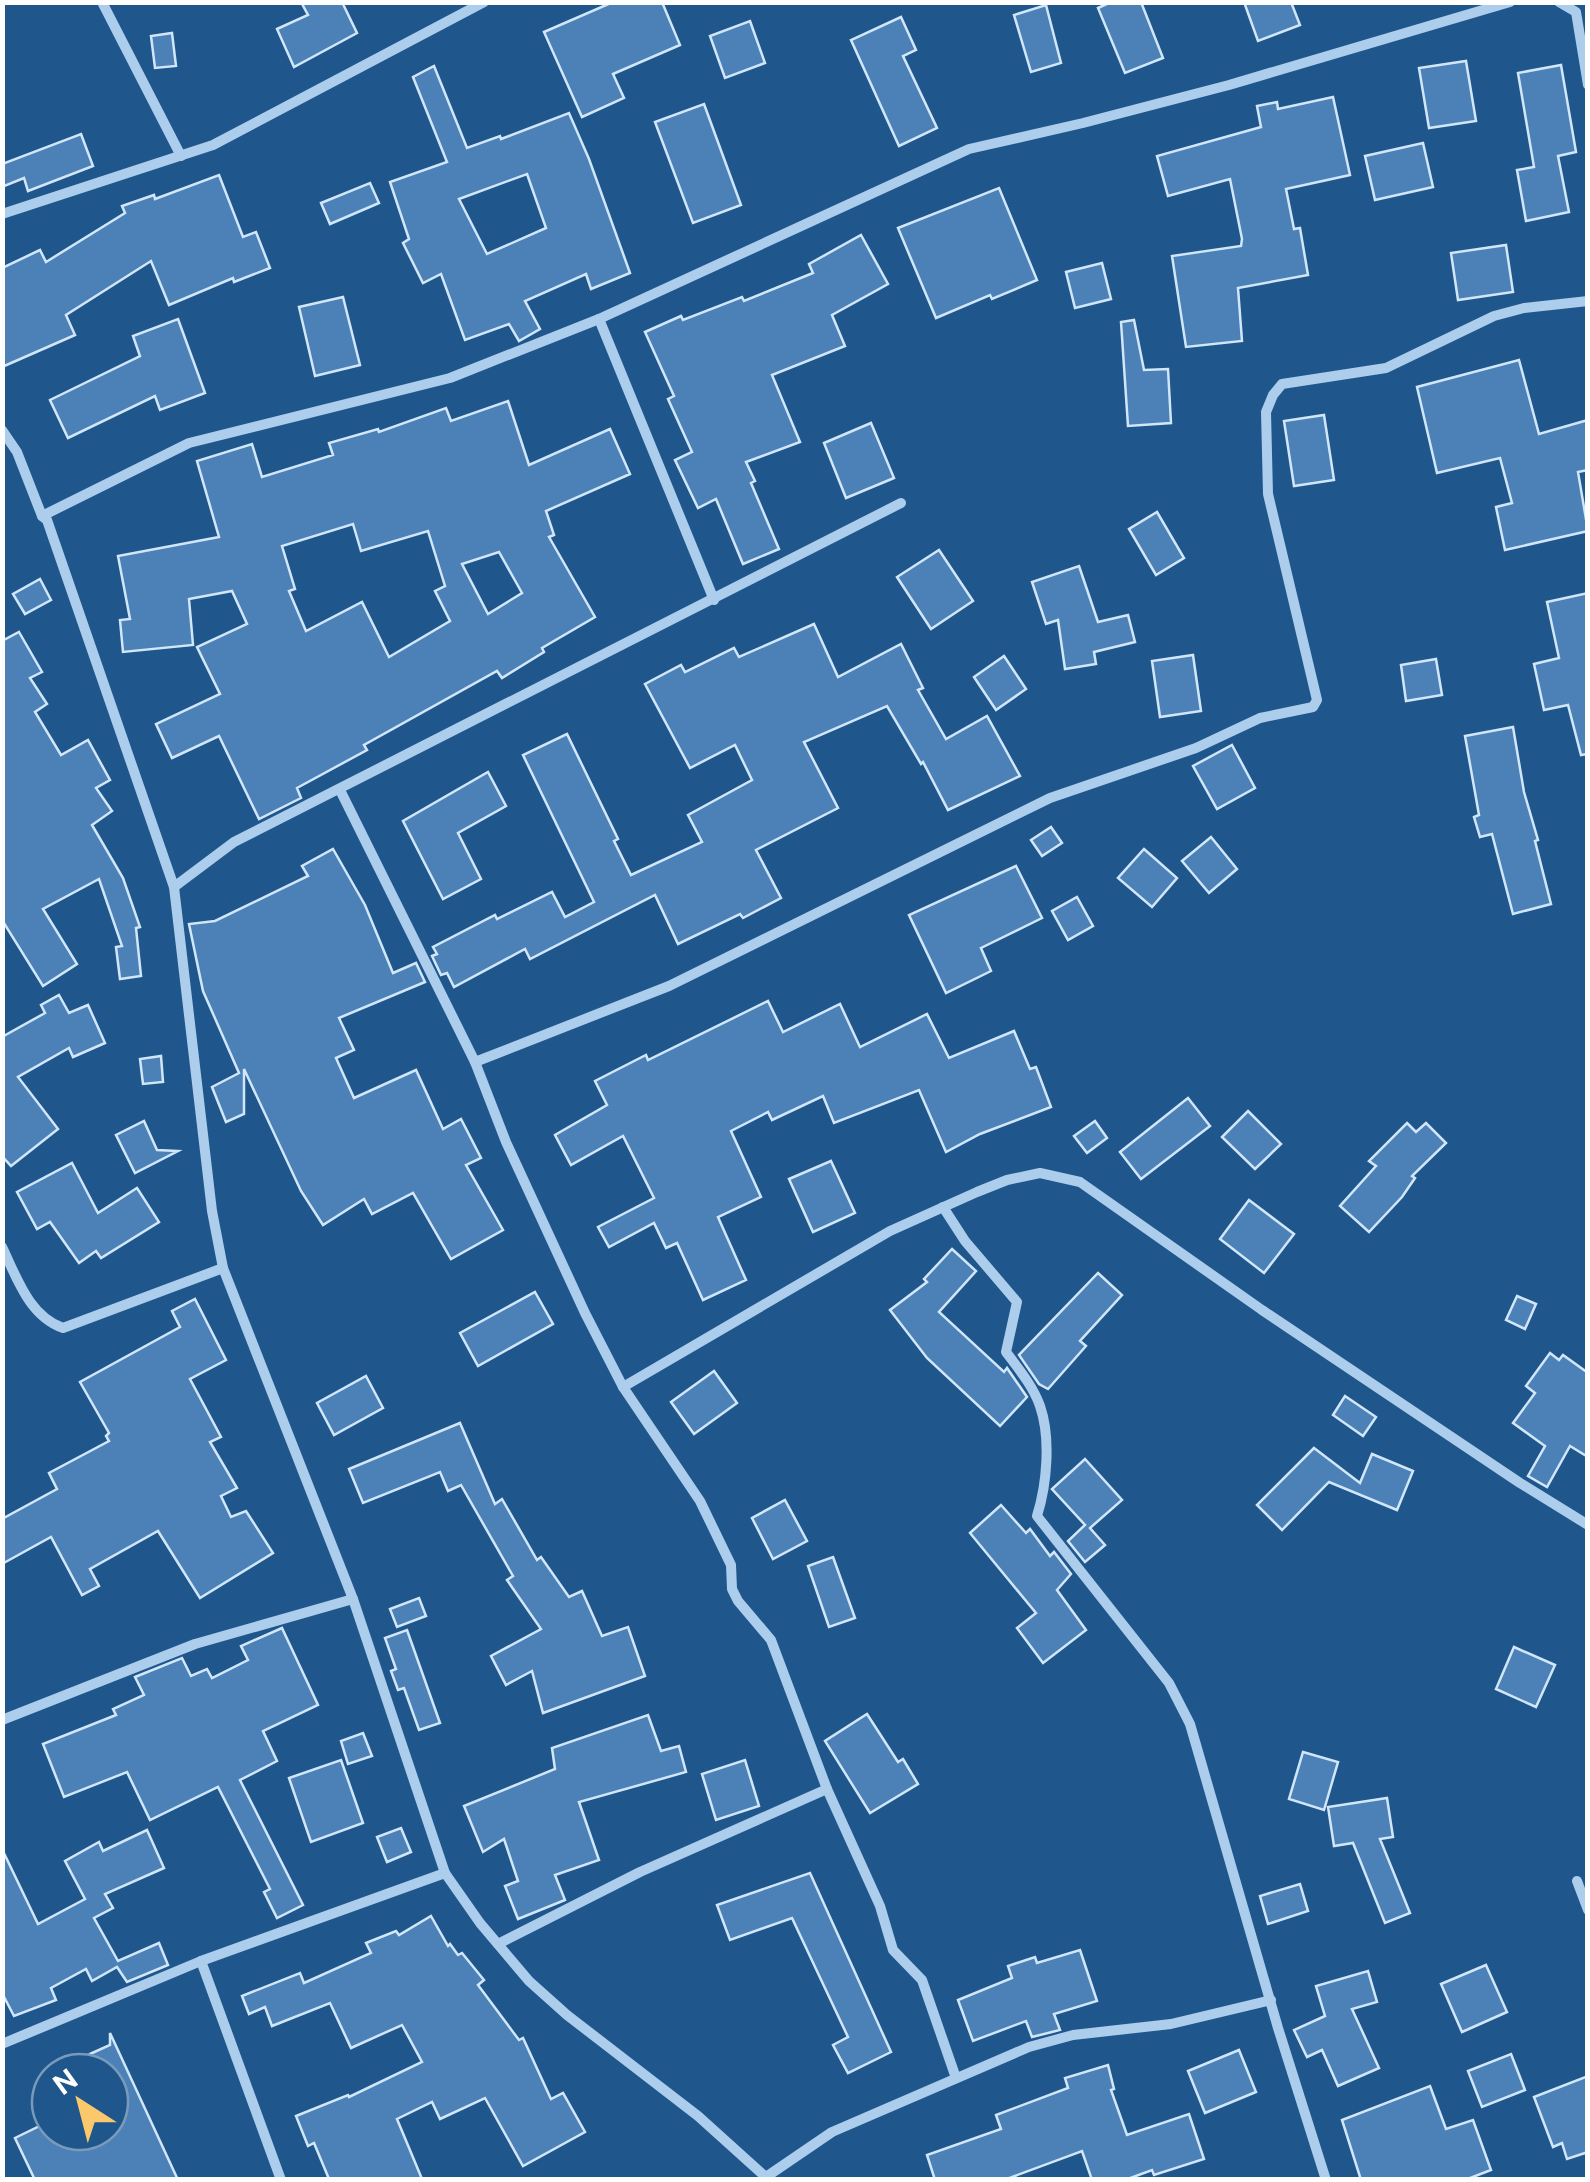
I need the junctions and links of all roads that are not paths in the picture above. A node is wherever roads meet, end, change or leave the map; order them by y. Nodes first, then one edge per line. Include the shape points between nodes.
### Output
1 (102, 2) edge
2 (484, 2) edge
3 (1510, 2) edge
4 (1559, 2) edge
5 (1588, 85) edge
6 (181, 156) junction
7 (2, 214) edge
8 (1588, 301) edge
9 (600, 319) junction
10 (2, 430) edge
11 (901, 503) dead end
12 (42, 516) junction
13 (714, 600) junction
14 (340, 790) junction
15 (174, 887) junction
16 (475, 1062) junction
17 (943, 1207) junction
18 (2, 1247) edge
19 (224, 1268) junction
20 (623, 1387) junction
21 (1588, 1525) edge
22 (353, 1598) junction
23 (2, 1720) edge
24 (827, 1789) junction
25 (445, 1873) junction
26 (1577, 1880) dead end
27 (1588, 1910) edge
28 (498, 1944) junction
29 (202, 1961) junction
30 (1271, 2000) junction
31 (2, 2044) edge
32 (956, 2078) junction
33 (768, 2178) edge
34 (281, 2180) edge
35 (1326, 2180) edge

1 - 6 street
2 - 6 street
3 - 9 street via 1229,85 969,149
4 - 5 street via 1576,12
6 - 7 street
8 - 16 street via 1494,316 1386,368 1282,384 1272,395 1266,412 1268,494 1317,700 1313,708 1260,718 1196,748 1050,798 669,986
9 - 12 street via 450,378 189,443
9 - 13 street
10 - 12 street
11 - 13 street
12 - 15 street
13 - 14 street
14 - 15 street via 234,842
14 - 16 street
15 - 19 street
16 - 20 street
17 - 20 street
17 - 21 street via 1040,1173 1080,1182
17 - 30 street via 1017,1302 1006,1352 1040,1407 1047,1468 1037,1516 1170,1683 1190,1724
18 - 19 street via 32,1306 63,1328
19 - 22 street
20 - 24 street via 700,1501 731,1565 738,1601 771,1640
22 - 23 street via 195,1644
22 - 25 street
24 - 28 street
24 - 32 street via 893,1950 922,1980
25 - 28 street
25 - 29 street
26 - 27 street
28 - 33 street via 567,2015
29 - 31 street
29 - 34 street
30 - 32 street via 1028,2047
30 - 35 street
32 - 33 street via 832,2132

